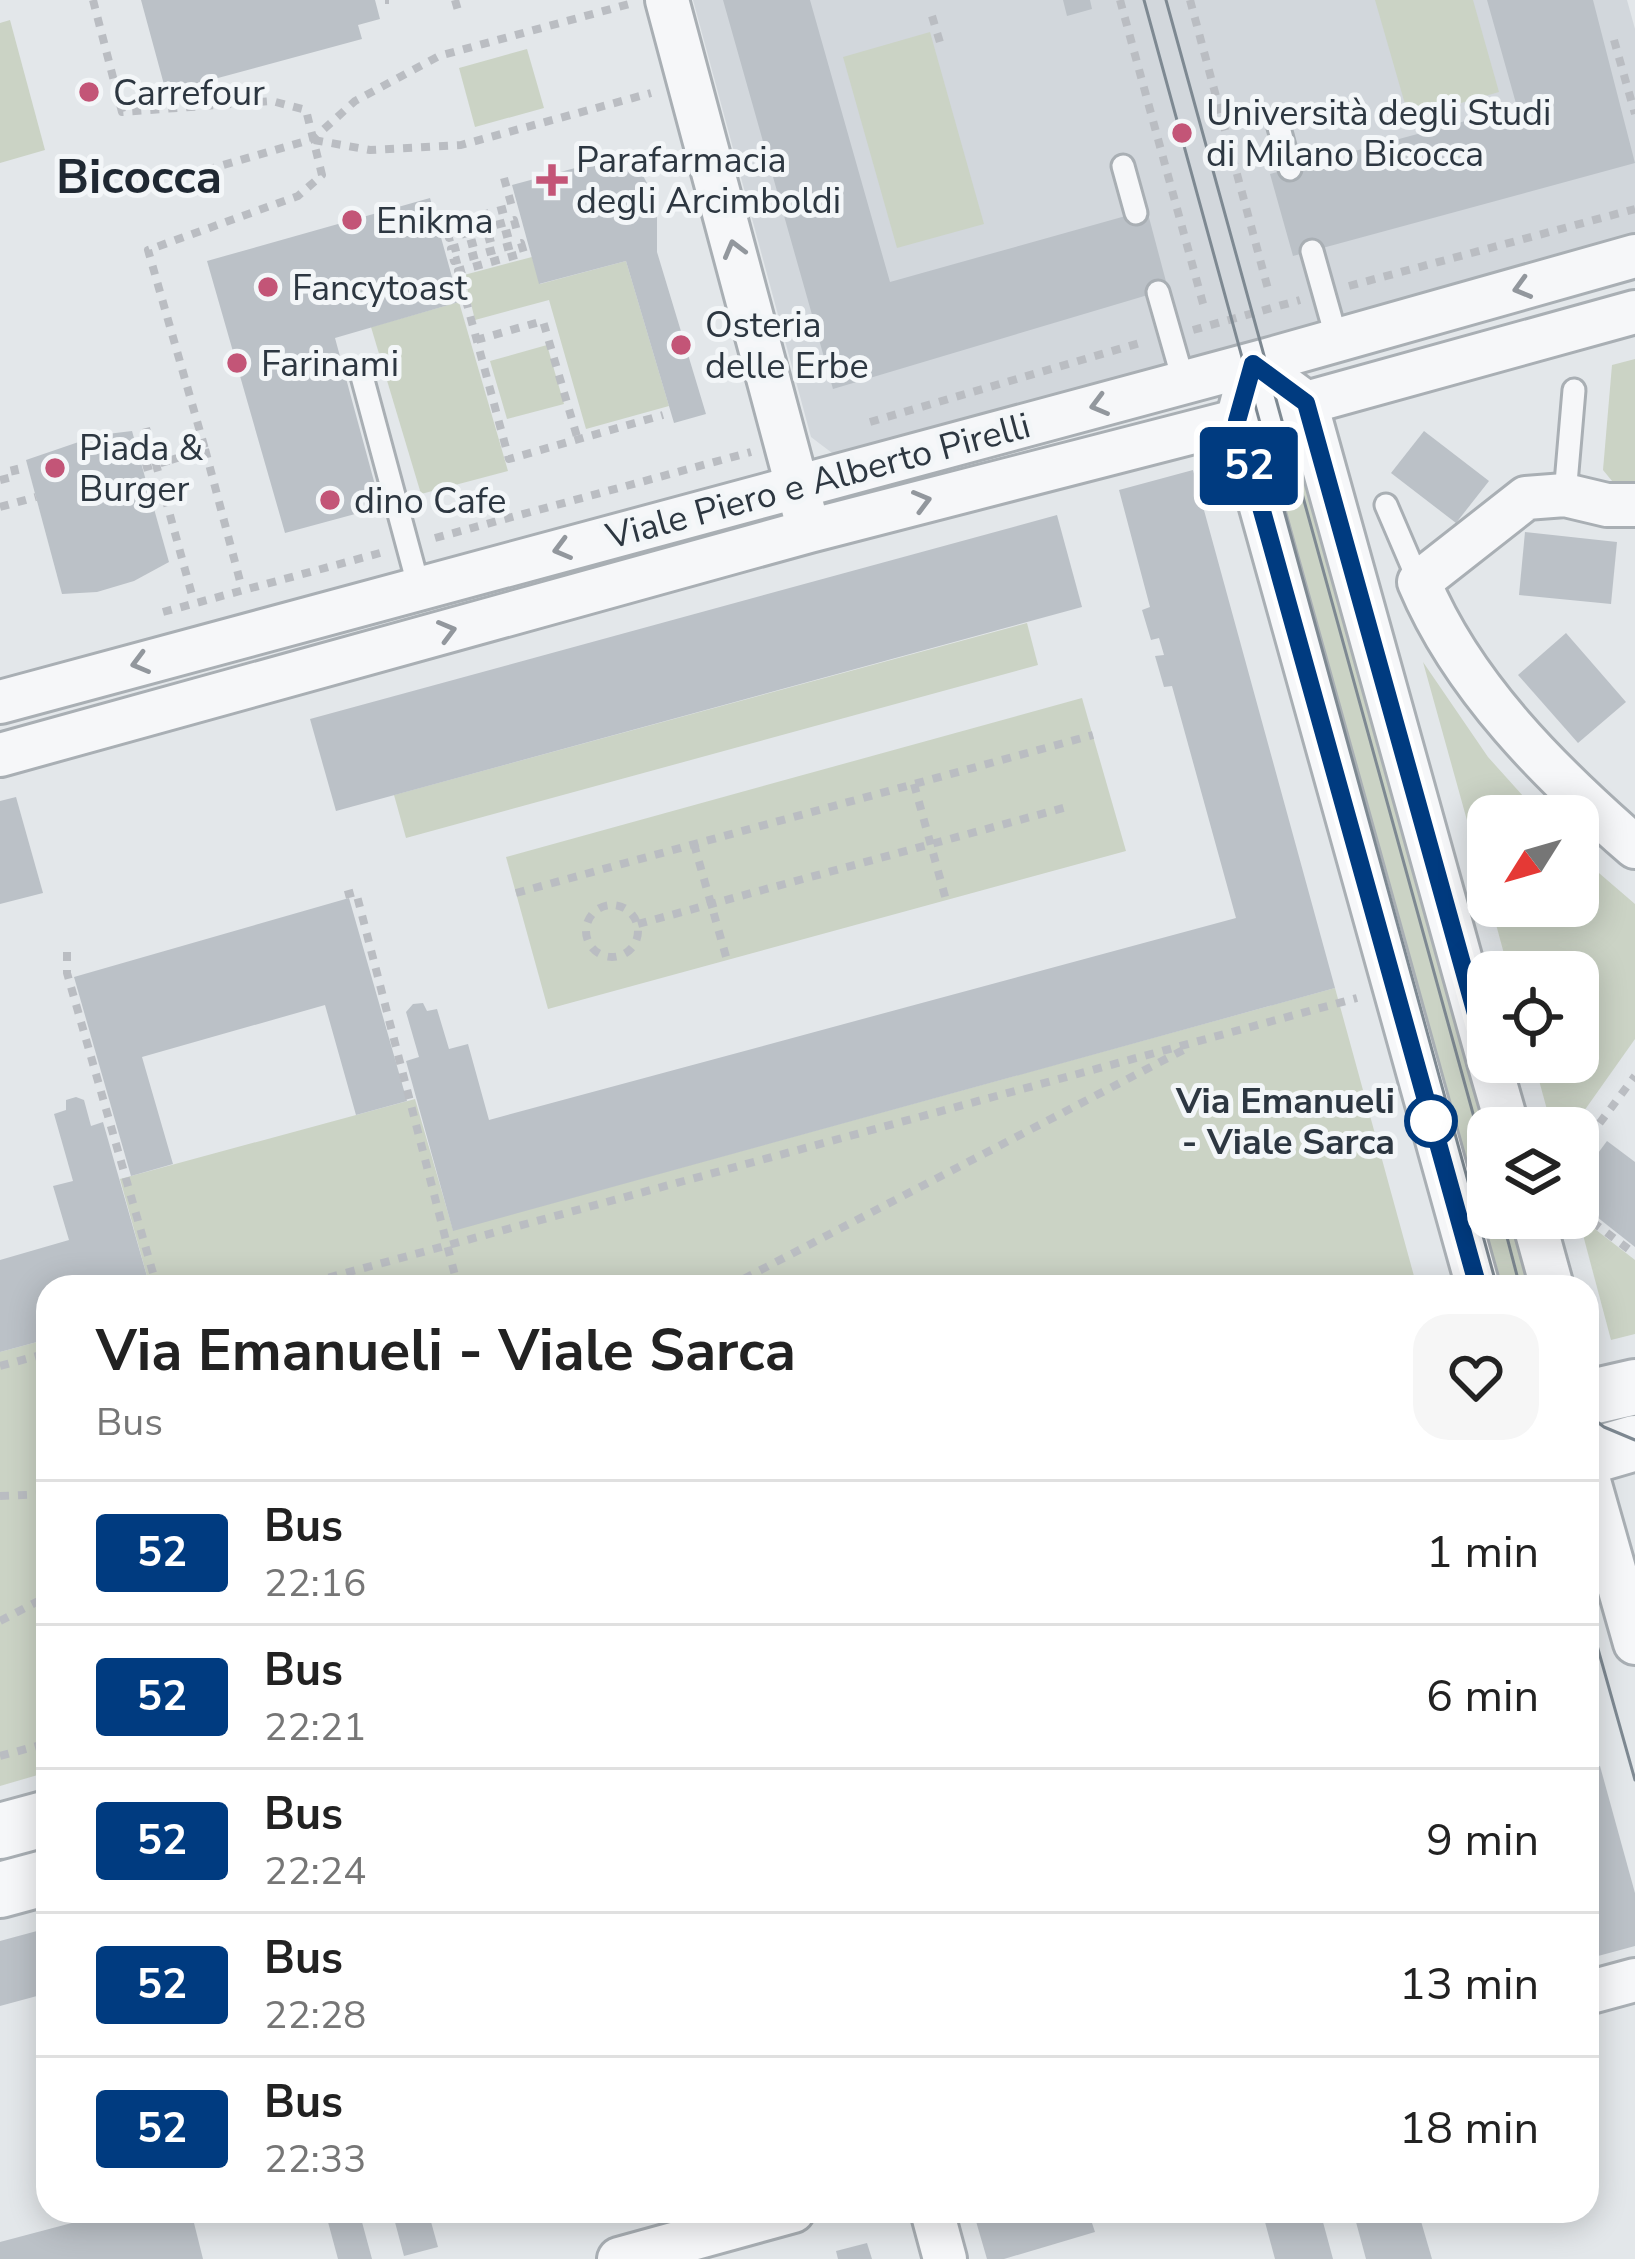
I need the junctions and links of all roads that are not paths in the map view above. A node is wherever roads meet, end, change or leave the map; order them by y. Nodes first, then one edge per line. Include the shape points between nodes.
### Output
1 (648, 2) edge
2 (1277, 120) dead end
3 (1123, 166) dead end
4 (1291, 169) dead end
5 (1136, 213) dead end
6 (1312, 251) dead end
7 (1635, 256) edge
8 (1158, 292) dead end
9 (1635, 312) edge
10 (1337, 340) junction
11 (1253, 364) junction
12 (360, 369) dead end
13 (1184, 382) junction
14 (1574, 391) dead end
15 (1306, 403) junction
16 (1237, 421) junction
17 (796, 484) junction
18 (1565, 495) junction
19 (1386, 505) dead end
20 (1635, 505) edge
21 (808, 531) junction
22 (1419, 582) junction
23 (419, 588) junction
24 (0, 702) edge
25 (0, 754) edge
26 (1635, 847) edge
27 (1467, 981) edge
28 (1539, 1239) edge
29 (1475, 1275) edge
30 (1549, 1275) edge
31 (1635, 1387) edge
32 (1599, 1395) edge
33 (1635, 1443) edge
34 (1599, 1454) edge
35 (1599, 1461) edge
36 (1635, 1469) edge
37 (1599, 1516) edge
38 (1635, 1643) edge
39 (36, 1821) edge
40 (0, 1831) edge
41 (36, 1880) edge
42 (0, 1890) edge
43 (1635, 1980) edge
44 (1599, 1990) edge
45 (750, 2223) edge
46 (935, 2223) edge
47 (620, 2259) edge
48 (945, 2259) edge

17 -> 1 street
2 - 4 lane
3 - 5 lane
6 - 10 lane
7 -> 10 street, Viale Piero e Alberto Pirelli
8 - 13 lane
9 - 15 street, Viale Piero e Alberto Pirelli
10 - 11 street, Viale Piero e Alberto Pirelli
11 - 13 street, Viale Piero e Alberto Pirelli
11 - 15 street
11 - 16 street
12 - 23 lane
13 -> 17 street, Viale Piero e Alberto Pirelli
14 - 18 lane
15 - 16 street, Viale Piero e Alberto Pirelli
15 - 27 street
21 -> 16 street, Viale Piero e Alberto Pirelli
16 - 29 street
17 - 21 street
17 -> 23 street, Viale Piero e Alberto Pirelli
18 - 20 street
18 - 22 street via 1526,498
19 - 22 lane
25 -> 21 street, Viale Piero e Alberto Pirelli
22 - 26 street via 1433,616 1506,719
23 -> 24 street, Viale Piero e Alberto Pirelli
28 - 30 street
31 - 32 street
33 - 34 street
35 - 36 street
37 - 38 street
39 - 40 street
41 - 42 street
43 - 44 street
45 - 47 street
46 - 48 street

